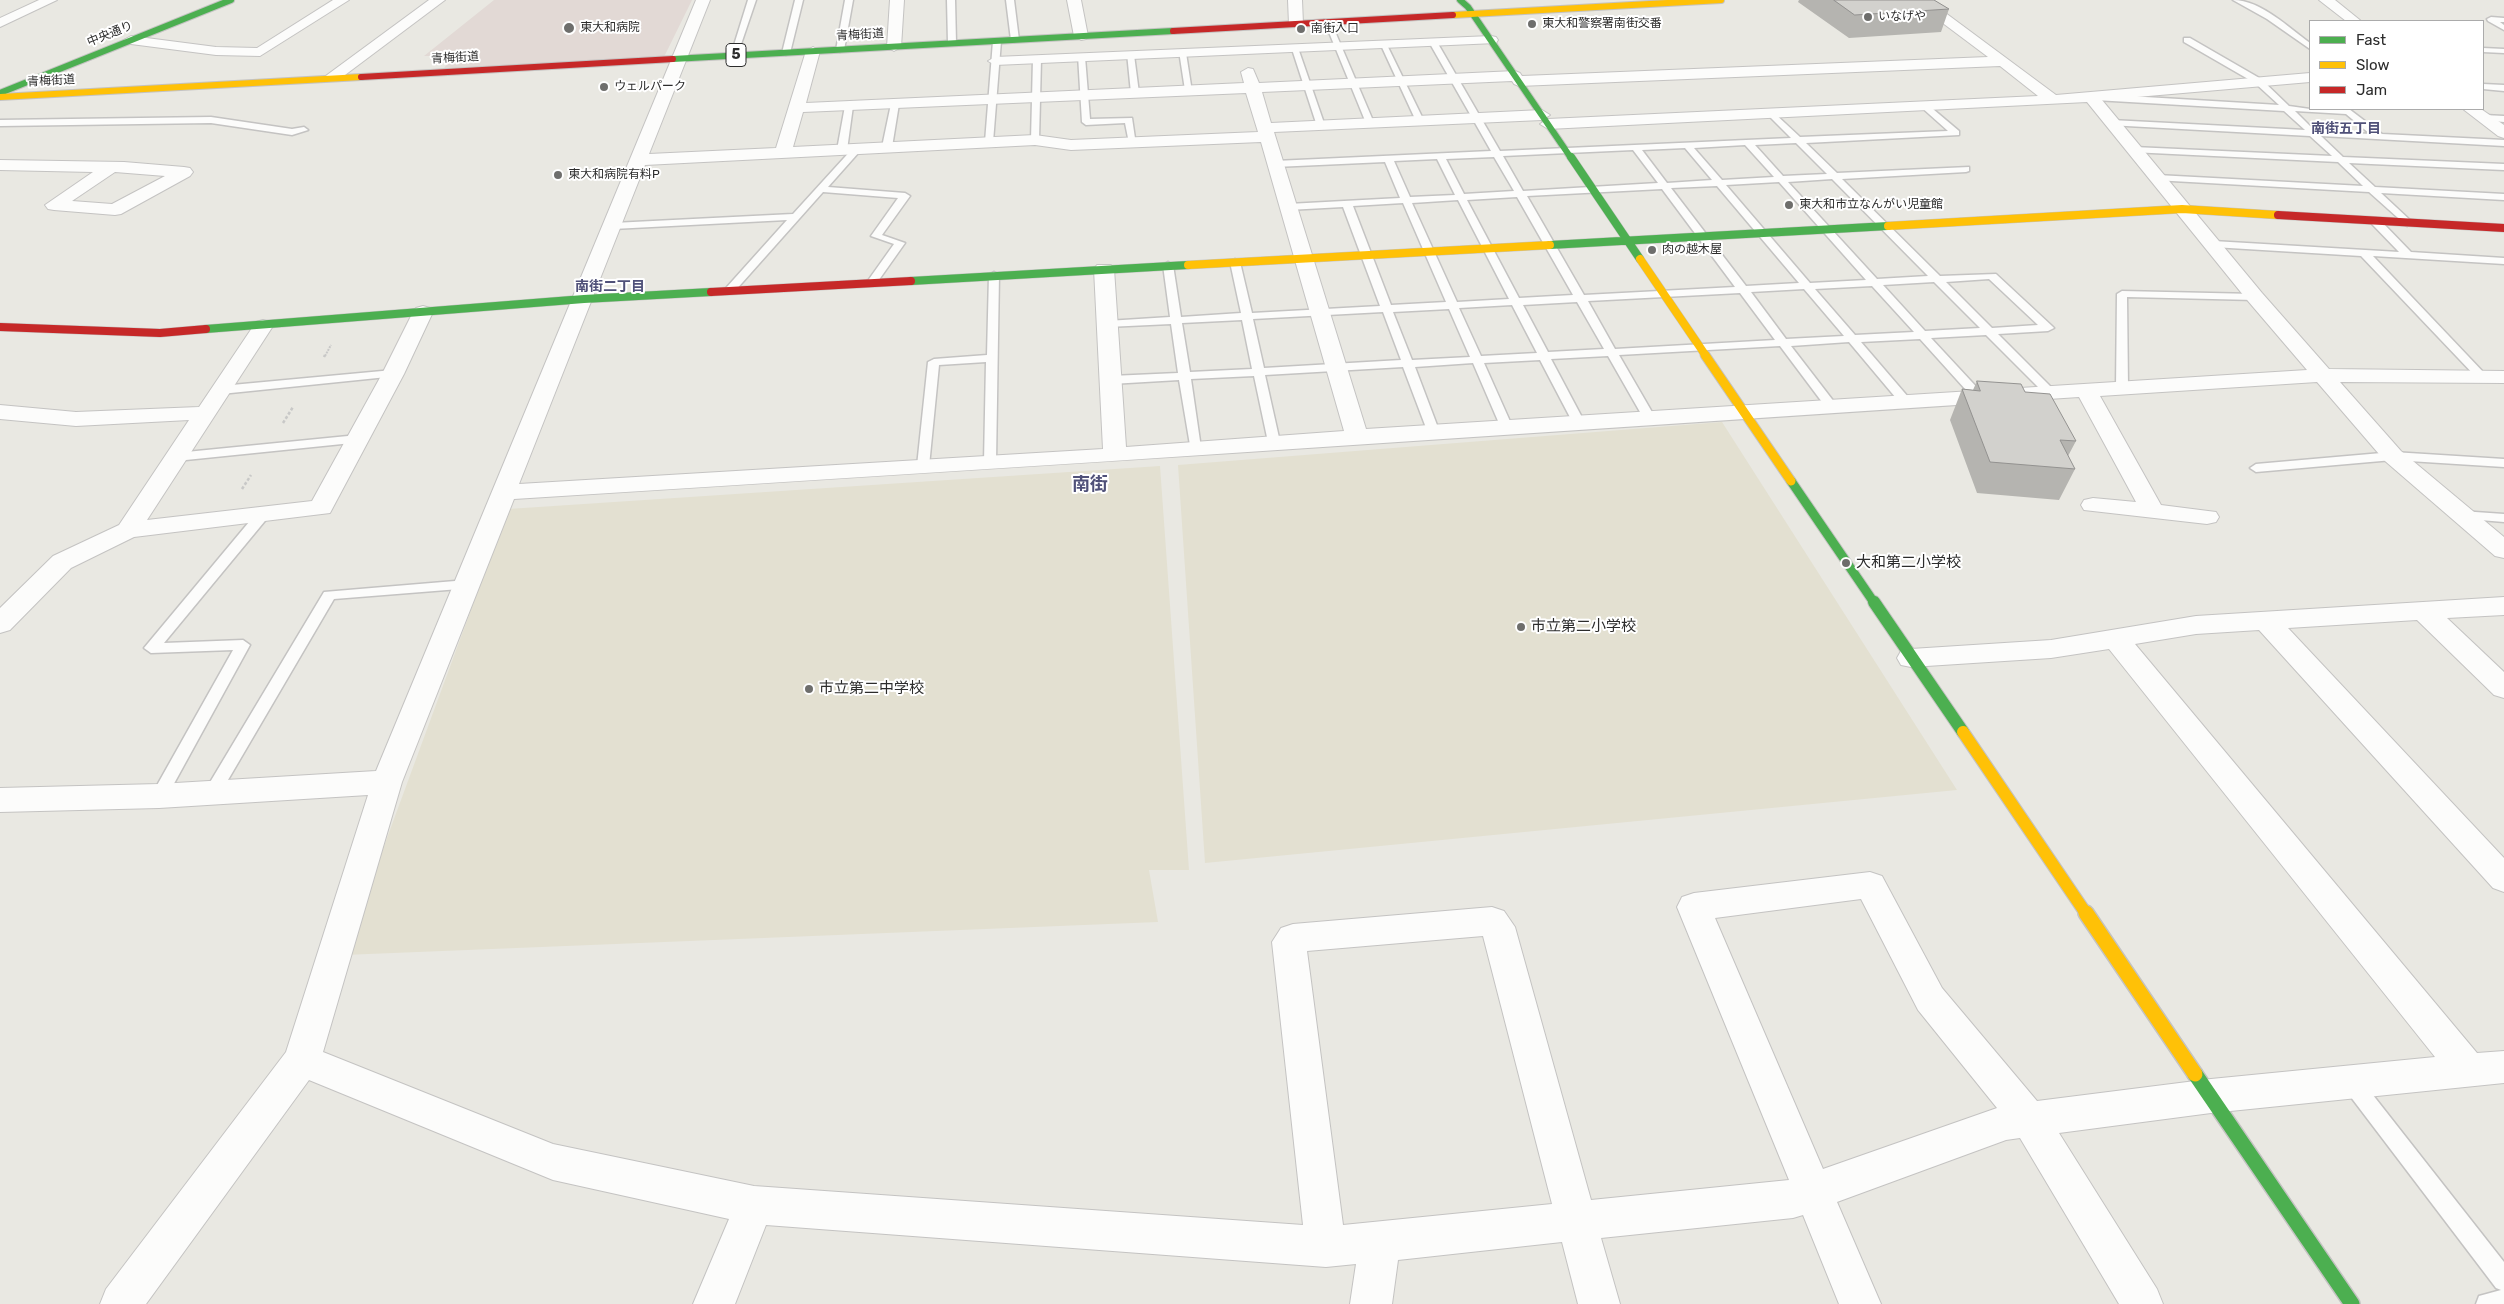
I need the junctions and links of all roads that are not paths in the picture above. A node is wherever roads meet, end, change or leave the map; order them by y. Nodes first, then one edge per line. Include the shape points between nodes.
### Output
1 (50, 0) edge
2 (231, 0) edge
3 (342, 0) edge
4 (438, 0) edge
5 (703, 0) edge
6 (752, 0) edge
7 (798, 0) edge
8 (849, 0) edge
9 (897, 0) edge
10 (951, 0) edge
11 (1010, 0) edge
12 (1074, 0) edge
13 (1295, 0) edge
14 (1460, 0) edge
15 (1721, 0) edge
16 (1919, 0) edge
17 (2237, 0) edge
18 (2326, 0) edge
19 (1473, 14) junction
20 (2353, 20) edge
21 (2504, 20) edge
22 (1327, 22) junction
23 (0, 23) edge
24 (1296, 24) junction
25 (1234, 27) junction
26 (2504, 28) edge
27 (1081, 36) junction
28 (131, 40) junction
29 (1015, 40) junction
30 (1491, 40) junction
31 (2188, 40) dead end
32 (997, 41) junction
33 (1434, 42) junction
34 (952, 44) junction
35 (1383, 45) junction
36 (1338, 46) junction
37 (2309, 46) edge
38 (894, 47) junction
39 (1294, 48) junction
40 (840, 50) junction
41 (1241, 50) junction
42 (2484, 50) edge
43 (813, 51) junction
44 (2504, 51) edge
45 (786, 53) junction
46 (1182, 53) junction
47 (1130, 55) junction
48 (733, 56) junction
49 (1081, 57) junction
50 (680, 59) junction
51 (1037, 59) junction
52 (995, 61) junction
53 (2003, 61) junction
54 (2309, 77) edge
55 (332, 78) junction
56 (1454, 78) junction
57 (1517, 78) junction
58 (1401, 81) junction
59 (2258, 81) junction
60 (1353, 83) junction
61 (1307, 85) junction
62 (2484, 87) edge
63 (1252, 88) junction
64 (2504, 88) edge
65 (1190, 90) junction
66 (0, 92) edge
67 (1135, 93) junction
68 (1085, 95) junction
69 (0, 97) edge
70 (1036, 97) junction
71 (2091, 97) junction
72 (992, 99) junction
73 (2053, 100) junction
74 (895, 104) junction
75 (849, 106) junction
76 (1924, 106) junction
77 (796, 108) junction
78 (2286, 108) junction
79 (2309, 109) edge
80 (2346, 110) edge
81 (1771, 113) junction
82 (2478, 114) edge
83 (1477, 118) junction
84 (2504, 119) edge
85 (1545, 120) junction
86 (1420, 121) junction
87 (0, 123) edge
88 (1370, 123) junction
89 (2111, 123) junction
90 (1321, 126) junction
91 (304, 130) dead end
92 (1266, 133) junction
93 (2312, 133) junction
94 (2504, 133) edge
95 (2379, 136) junction
96 (1035, 140) junction
97 (1798, 140) junction
98 (989, 142) junction
99 (1133, 142) junction
100 (1747, 142) junction
101 (2504, 143) edge
102 (1687, 145) junction
103 (887, 147) junction
104 (1636, 148) junction
105 (850, 149) junction
106 (2134, 150) junction
107 (1566, 151) junction
108 (783, 152) junction
109 (1497, 154) junction
110 (1440, 156) junction
111 (1388, 159) junction
112 (640, 160) junction
113 (2340, 160) junction
114 (1275, 164) junction
115 (0, 165) edge
116 (111, 167) junction
117 (2504, 167) edge
118 (1966, 169) dead end
119 (1835, 176) junction
120 (2158, 178) junction
121 (1781, 180) junction
122 (1720, 183) junction
123 (1664, 186) junction
124 (821, 189) junction
125 (1593, 190) junction
126 (2372, 190) junction
127 (1521, 194) junction
128 (2504, 197) edge
129 (1462, 198) junction
130 (1407, 201) junction
131 (1347, 204) junction
132 (1288, 207) junction
133 (2182, 209) junction
134 (796, 217) junction
135 (2375, 221) junction
136 (2407, 223) junction
137 (613, 226) junction
138 (1884, 226) junction
139 (2504, 228) edge
140 (1826, 229) junction
141 (1762, 232) junction
142 (1702, 235) junction
143 (1626, 239) junction
144 (1549, 244) junction
145 (2213, 244) junction
146 (1488, 247) junction
147 (1428, 251) junction
148 (2364, 253) junction
149 (1366, 254) junction
150 (2408, 256) junction
151 (1303, 258) junction
152 (2504, 261) edge
153 (1235, 262) junction
154 (1168, 265) junction
155 (1104, 269) junction
156 (994, 275) junction
157 (1937, 279) junction
158 (872, 282) junction
159 (1875, 282) junction
160 (1807, 286) junction
161 (1743, 289) junction
162 (730, 290) junction
163 (1663, 294) junction
164 (2255, 297) junction
165 (1580, 298) junction
166 (584, 299) junction
167 (1517, 302) junction
168 (1453, 305) junction
169 (1386, 308) junction
170 (424, 312) junction
171 (1319, 312) junction
172 (1246, 316) junction
173 (1176, 320) junction
174 (1107, 324) junction
175 (263, 326) junction
176 (0, 327) edge
177 (1990, 331) junction
178 (1923, 335) junction
179 (1852, 339) junction
180 (1783, 342) junction
181 (1699, 347) junction
182 (1612, 352) junction
183 (1546, 356) junction
184 (991, 358) junction
185 (1477, 360) junction
186 (1408, 364) junction
187 (1336, 368) junction
188 (1259, 372) junction
189 (394, 374) junction
190 (2323, 375) junction
191 (1184, 376) junction
192 (2482, 377) junction
193 (2504, 377) edge
194 (1111, 380) junction
195 (2122, 387) junction
196 (221, 390) junction
197 (2086, 390) junction
198 (2050, 392) junction
199 (1979, 397) junction
200 (1905, 401) junction
201 (1832, 407) junction
202 (0, 412) edge
203 (1743, 412) junction
204 (205, 413) junction
205 (1650, 419) junction
206 (1579, 423) junction
207 (1507, 428) junction
208 (1434, 433) junction
209 (1357, 437) junction
210 (358, 438) junction
211 (1274, 442) junction
212 (1195, 448) junction
213 (1115, 455) junction
214 (2393, 456) junction
215 (176, 457) junction
216 (990, 462) junction
217 (2504, 463) edge
218 (923, 466) junction
219 (2256, 468) dead end
220 (506, 492) junction
221 (2093, 505) dead end
222 (2152, 510) junction
223 (264, 513) junction
224 (2460, 515) junction
225 (2207, 516) dead end
226 (2504, 518) edge
227 (128, 530) junction
228 (2504, 550) edge
229 (467, 585) junction
230 (2504, 606) edge
231 (2423, 611) junction
232 (2265, 620) junction
233 (0, 624) edge
234 (2115, 638) junction
235 (1911, 658) junction
236 (2504, 688) edge
237 (388, 782) junction
238 (212, 793) junction
239 (159, 796) junction
240 (0, 800) edge
241 (2504, 879) edge
242 (302, 1060) junction
243 (2486, 1069) edge
244 (2351, 1082) junction
245 (2210, 1096) junction
246 (2029, 1119) junction
247 (1813, 1191) junction
248 (754, 1205) junction
249 (1578, 1221) junction
250 (1380, 1242) junction
251 (1326, 1247) junction
252 (2504, 1280) edge
253 (2504, 1301) edge
254 (121, 1304) edge
255 (714, 1304) edge
256 (1371, 1304) edge
257 (1600, 1304) edge
258 (1860, 1304) edge
259 (2142, 1304) edge
260 (2352, 1304) edge
261 (2487, 1304) edge

1 - 23 street
2 - 28 street, 中央通り
3 - 28 street via 260,52 216,51
4 - 55 street
5 - 50 street
6 - 48 lane
7 - 45 lane
8 - 40 lane
9 - 38 street
10 - 34 lane
11 - 29 lane
12 - 27 street
13 - 24 street
14 - 19 street
15 - 19 street, 青梅街道 / 5
16 - 53 street
17 - 37 lane via 2270,17
18 - 20 street
19 - 22 street, 青梅街道 / 5
19 - 30 street
21 - 26 lane via 2491,19
22 - 24 street, 青梅街道 / 5
22 - 36 lane
24 - 25 street, 青梅街道 / 5
25 - 27 street, 青梅街道 / 5
25 - 41 street
27 - 29 street, 青梅街道 / 5
28 - 66 street, 中央通り
29 - 32 street, 青梅街道 / 5
30 - 33 street
30 - 57 street
31 - 59 lane
32 - 34 street, 青梅街道 / 5
32 - 52 lane
33 - 35 street
33 - 56 lane
34 - 38 street, 青梅街道 / 5
35 - 36 street
35 - 58 lane
36 - 39 street
36 - 60 lane
38 - 40 street, 青梅街道 / 5
39 - 41 street
39 - 61 lane
40 - 43 street, 青梅街道 / 5
41 - 46 street
41 - 63 street
42 - 44 lane
43 - 45 street, 青梅街道 / 5
43 - 77 street
45 - 48 street, 青梅街道 / 5
46 - 47 street
46 - 65 lane
47 - 49 street
47 - 67 lane
48 - 50 street, 青梅街道 / 5
49 - 51 street
49 - 68 lane
50 - 55 street, 青梅街道 / 5
50 - 112 street
51 - 52 street
51 - 70 lane
52 - 72 lane
53 - 57 street
53 - 73 street
54 - 59 street
55 - 69 street, 青梅街道 / 5
56 - 57 street
56 - 58 street
56 - 83 lane
57 - 85 street
58 - 60 street
58 - 86 lane
59 - 71 street
59 - 78 lane
60 - 61 street
60 - 88 lane
61 - 63 street
61 - 90 lane
62 - 64 lane
63 - 65 street
63 - 92 street
65 - 67 street
67 - 68 street
68 - 70 street
68 - 99 lane via 1086,122 1129,120
70 - 72 street
70 - 96 lane
71 - 73 street
71 - 78 lane
71 - 89 street
72 - 74 street
72 - 98 lane
73 - 76 street
74 - 75 street
74 - 103 lane
75 - 77 street
75 - 105 lane
76 - 81 street
76 - 97 lane via 1956,133
77 - 108 street
78 - 79 lane
78 - 93 lane
80 - 95 lane
81 - 85 street
81 - 97 lane
82 - 84 lane
82 - 94 street
83 - 85 street
83 - 86 street
83 - 109 lane
85 - 107 street
86 - 88 street
87 - 91 lane via 211,120 292,132
88 - 90 street
89 - 93 lane
89 - 106 street
90 - 92 street
92 - 99 street
92 - 114 street
93 - 95 lane
93 - 113 lane
95 - 101 lane
96 - 98 street
96 - 99 street via 1071,145
97 - 100 lane
97 - 119 lane
98 - 103 street
100 - 102 lane
100 - 121 lane
102 - 104 lane
102 - 122 lane
103 - 105 street
104 - 107 lane
104 - 123 lane
105 - 108 street
105 - 124 lane
106 - 113 lane
106 - 120 street
107 - 109 lane
107 - 125 street
108 - 112 street
109 - 110 lane
109 - 127 lane
110 - 111 lane
110 - 129 lane
111 - 114 lane
111 - 130 lane
112 - 137 street
113 - 117 lane
113 - 126 lane
114 - 132 street
115 - 116 street
116 - 116 street via 54,205 115,210 184,172
118 - 119 lane
119 - 121 lane
119 - 138 lane
120 - 126 lane
120 - 133 street
121 - 122 lane
121 - 140 lane
122 - 123 lane
122 - 141 lane
123 - 125 lane
123 - 142 lane
124 - 134 lane
124 - 158 lane via 906,196 876,236 900,243
125 - 127 lane
125 - 143 street
126 - 128 lane
126 - 136 lane
127 - 129 lane
127 - 144 lane
129 - 130 lane
129 - 146 lane
130 - 131 lane
130 - 147 lane
131 - 132 lane
131 - 149 lane
132 - 151 street
133 - 135 street
133 - 138 street
133 - 145 street
134 - 137 lane
134 - 162 lane
135 - 136 street
135 - 150 lane
136 - 139 street
137 - 166 street
138 - 140 street
138 - 157 lane
140 - 141 street
140 - 159 lane
141 - 142 street
141 - 160 lane
142 - 143 street
142 - 161 lane
143 - 144 street
143 - 163 street
144 - 146 street
144 - 165 lane
145 - 148 lane
145 - 164 street
146 - 147 street
146 - 167 lane
147 - 149 street
147 - 168 lane
148 - 150 lane
148 - 192 lane
149 - 151 street
149 - 169 lane
150 - 152 lane
151 - 153 street
151 - 171 street
153 - 154 street
153 - 172 lane
154 - 155 street
154 - 173 lane
155 - 156 street
155 - 174 street
156 - 158 street
156 - 184 lane
157 - 159 lane
157 - 177 lane
157 - 177 lane via 1992,276 2048,328
158 - 162 street
159 - 160 lane
159 - 178 lane
160 - 161 lane
160 - 179 lane
161 - 163 lane
161 - 180 lane
162 - 166 street
163 - 165 lane
163 - 181 street
164 - 190 street
164 - 195 lane via 2122,294
165 - 167 lane
165 - 182 lane
166 - 170 street
166 - 220 street
167 - 168 lane
167 - 183 lane
168 - 169 lane
168 - 185 lane
169 - 171 lane
169 - 186 lane
170 - 175 street
170 - 189 street
171 - 172 lane
171 - 187 street
172 - 173 lane
172 - 188 lane
173 - 174 lane
173 - 191 lane
174 - 194 street
175 - 176 street via 160,333
175 - 196 street
177 - 178 lane
177 - 198 lane
178 - 179 lane
178 - 199 lane
179 - 180 lane
179 - 200 lane
180 - 181 lane
180 - 201 lane
181 - 182 lane
181 - 203 street
182 - 183 lane
182 - 205 lane
183 - 185 lane
183 - 206 lane
184 - 216 lane
184 - 218 lane via 934,362
185 - 186 lane
185 - 207 lane
186 - 187 lane
186 - 208 lane
187 - 188 lane
187 - 209 street
188 - 191 lane
188 - 211 lane
189 - 196 lane
189 - 210 street
190 - 192 street
190 - 195 street
190 - 214 street
191 - 194 lane
191 - 212 lane
192 - 193 street
194 - 213 street
195 - 197 street
196 - 204 street
197 - 198 street
197 - 222 street
198 - 199 street
199 - 200 street
200 - 201 street
201 - 203 street
202 - 204 street via 76,419
203 - 205 street
203 - 235 street
204 - 215 street
205 - 206 street
206 - 207 street
207 - 208 street
208 - 209 street
209 - 211 street
210 - 215 lane
210 - 223 street via 320,508
211 - 212 street
212 - 213 street
213 - 216 street
214 - 217 lane
214 - 219 lane
214 - 224 street
215 - 227 street
216 - 218 street
218 - 220 street
220 - 229 street
221 - 222 street
222 - 225 street
223 - 227 street
223 - 239 lane via 151,648 243,645
224 - 226 lane
224 - 228 street
227 - 233 street via 62,562
229 - 237 street
229 - 238 lane via 329,595
230 - 231 street
231 - 232 street
231 - 236 street
232 - 234 street via 2196,625
232 - 241 street
234 - 235 street via 2051,649
234 - 243 street
235 - 245 street
237 - 238 street
237 - 242 street
238 - 239 street
239 - 240 street
242 - 248 street via 553,1162
242 - 254 street
243 - 244 street
244 - 245 street
244 - 252 lane
245 - 246 street
245 - 260 street
246 - 247 street via 2006,1122
246 - 247 street via 1930,999 1870,885 1694,907
246 - 259 street
247 - 249 street via 1793,1199
247 - 258 street
248 - 251 street
248 - 255 street
249 - 250 street
249 - 251 street via 1496,924 1488,921 1294,938 1289,946
249 - 257 street
250 - 251 street
250 - 256 street
253 - 261 lane

